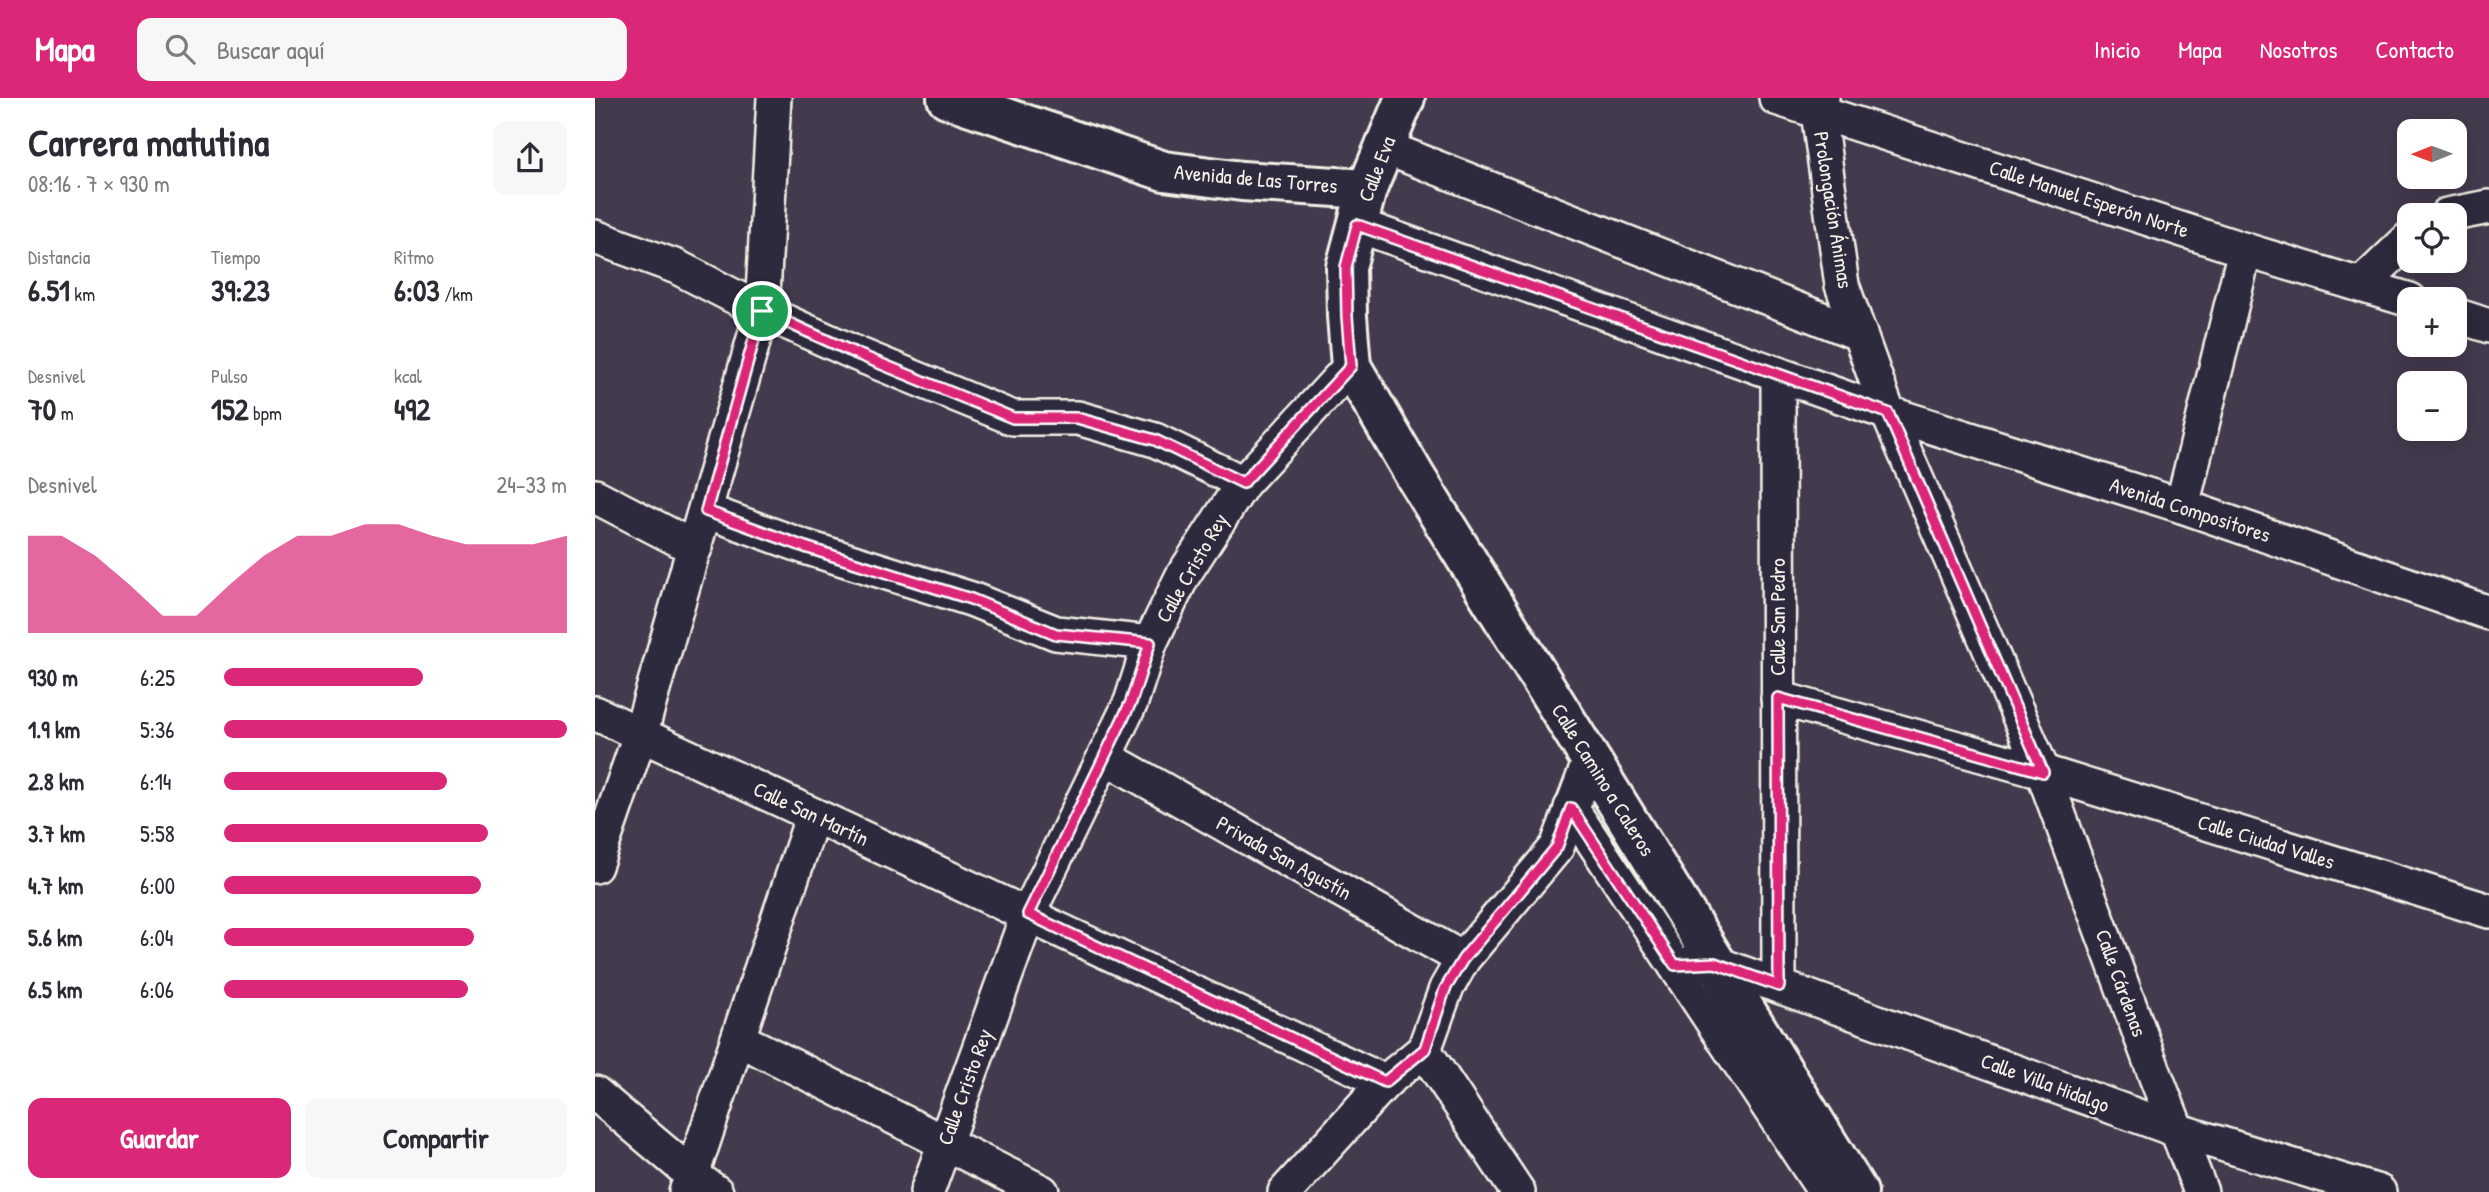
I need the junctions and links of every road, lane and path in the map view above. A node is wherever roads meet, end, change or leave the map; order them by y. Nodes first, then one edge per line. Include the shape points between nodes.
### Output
1 (774, 98) edge
2 (947, 98) edge
3 (1405, 98) edge
4 (1776, 98) edge
5 (1820, 105) edge
6 (1384, 147) junction
7 (1362, 207) junction
8 (2489, 207) edge
9 (2467, 211) edge
10 (595, 237) edge
11 (2245, 250) junction
12 (2397, 251) edge
13 (2361, 285) junction
14 (2397, 296) edge
15 (762, 311) junction
16 (2467, 319) edge
17 (2489, 326) edge
18 (1860, 334) junction
19 (1351, 366) junction
20 (1778, 374) junction
21 (1888, 413) junction
22 (1243, 483) junction
23 (595, 496) edge
24 (2182, 506) junction
25 (706, 511) junction
26 (695, 548) junction
27 (2489, 613) edge
28 (1150, 643) junction
29 (1778, 698) junction
30 (595, 713) edge
31 (641, 735) junction
32 (1105, 757) junction
33 (1590, 760) junction
34 (2043, 772) junction
35 (1571, 808) junction
36 (813, 814) junction
37 (595, 866) edge
38 (2489, 911) edge
39 (1028, 914) junction
40 (1463, 959) junction
41 (1715, 963) junction
42 (1675, 965) junction
43 (1779, 986) junction
44 (739, 1039) junction
45 (1425, 1049) junction
46 (1385, 1082) junction
47 (595, 1093) edge
48 (2179, 1131) junction
49 (945, 1141) junction
50 (698, 1186) edge
51 (1289, 1190) edge
52 (926, 1192) edge
53 (1042, 1192) edge
54 (1518, 1192) edge
55 (1825, 1192) edge
56 (1858, 1192) edge
57 (2201, 1192) edge
58 (2379, 1192) edge

1 - 15 street
2 - 7 street, Avenida de Las Torres via 1164,171 1242,181
3 - 6 street, Calle Eva
4 - 5 street, Calle Manuel Esperón Norte
5 - 11 street, Calle Manuel Esperón Norte
5 - 18 street, Prolongación Ánimas via 1842,285
6 - 7 street, Calle Eva
6 - 18 street
7 - 19 street, Calle Eva via 1346,267
7 - 20 street, Avenida Compositores
8 - 9 street
10 - 15 street via 677,267
11 - 13 street, Calle Manuel Esperón Norte
11 - 24 street
12 - 13 street
13 - 14 street, Calle Manuel Esperón Norte
15 - 22 street via 1013,418 1077,418 1155,440
15 - 25 street
16 - 17 street
18 - 21 street, Prolongación Ánimas
19 - 22 street, Calle Cristo Rey
19 - 33 street, Calle Camino a Caleros
20 - 21 street, Avenida Compositores
20 - 29 street, Calle San Pedro
21 - 24 street, Avenida Compositores
21 - 34 street, Prolongación Ánimas
22 - 28 street, Calle Cristo Rey via 1182,577
23 - 26 street
24 - 27 street, Avenida Compositores
25 - 26 street
25 - 28 street via 971,599 1056,634
26 - 31 street
28 - 32 street, Calle Cristo Rey via 1131,702
29 - 34 street, Calle Ciudad Valles
29 - 43 street, Calle San Pedro
30 - 31 street, Calle San Martín
31 - 36 street, Calle San Martín
31 - 37 street
32 - 39 street, Calle Cristo Rey
32 - 40 street, Privada San Agustín
33 - 35 street
33 - 41 street, Calle Camino a Caleros
34 - 38 street, Calle Ciudad Valles
34 - 48 street, Calle Cárdenas
35 - 40 street via 1557,847
35 - 42 street
36 - 39 street, Calle San Martín
36 - 44 street
39 - 46 street, Calle San Martín
39 - 49 street, Calle Cristo Rey
40 - 45 street via 1445,989
41 - 42 street
41 - 43 street, Calle Villa Hidalgo
41 - 56 street, Calle Camino a Caleros
42 - 55 street
43 - 48 street, Calle Villa Hidalgo
44 - 49 street
44 - 50 street
45 - 46 street
45 - 54 street
46 - 51 street
47 - 50 street
48 - 57 street, Calle Cárdenas
48 - 58 street, Calle Villa Hidalgo
49 - 52 street, Calle Cristo Rey
49 - 53 street

